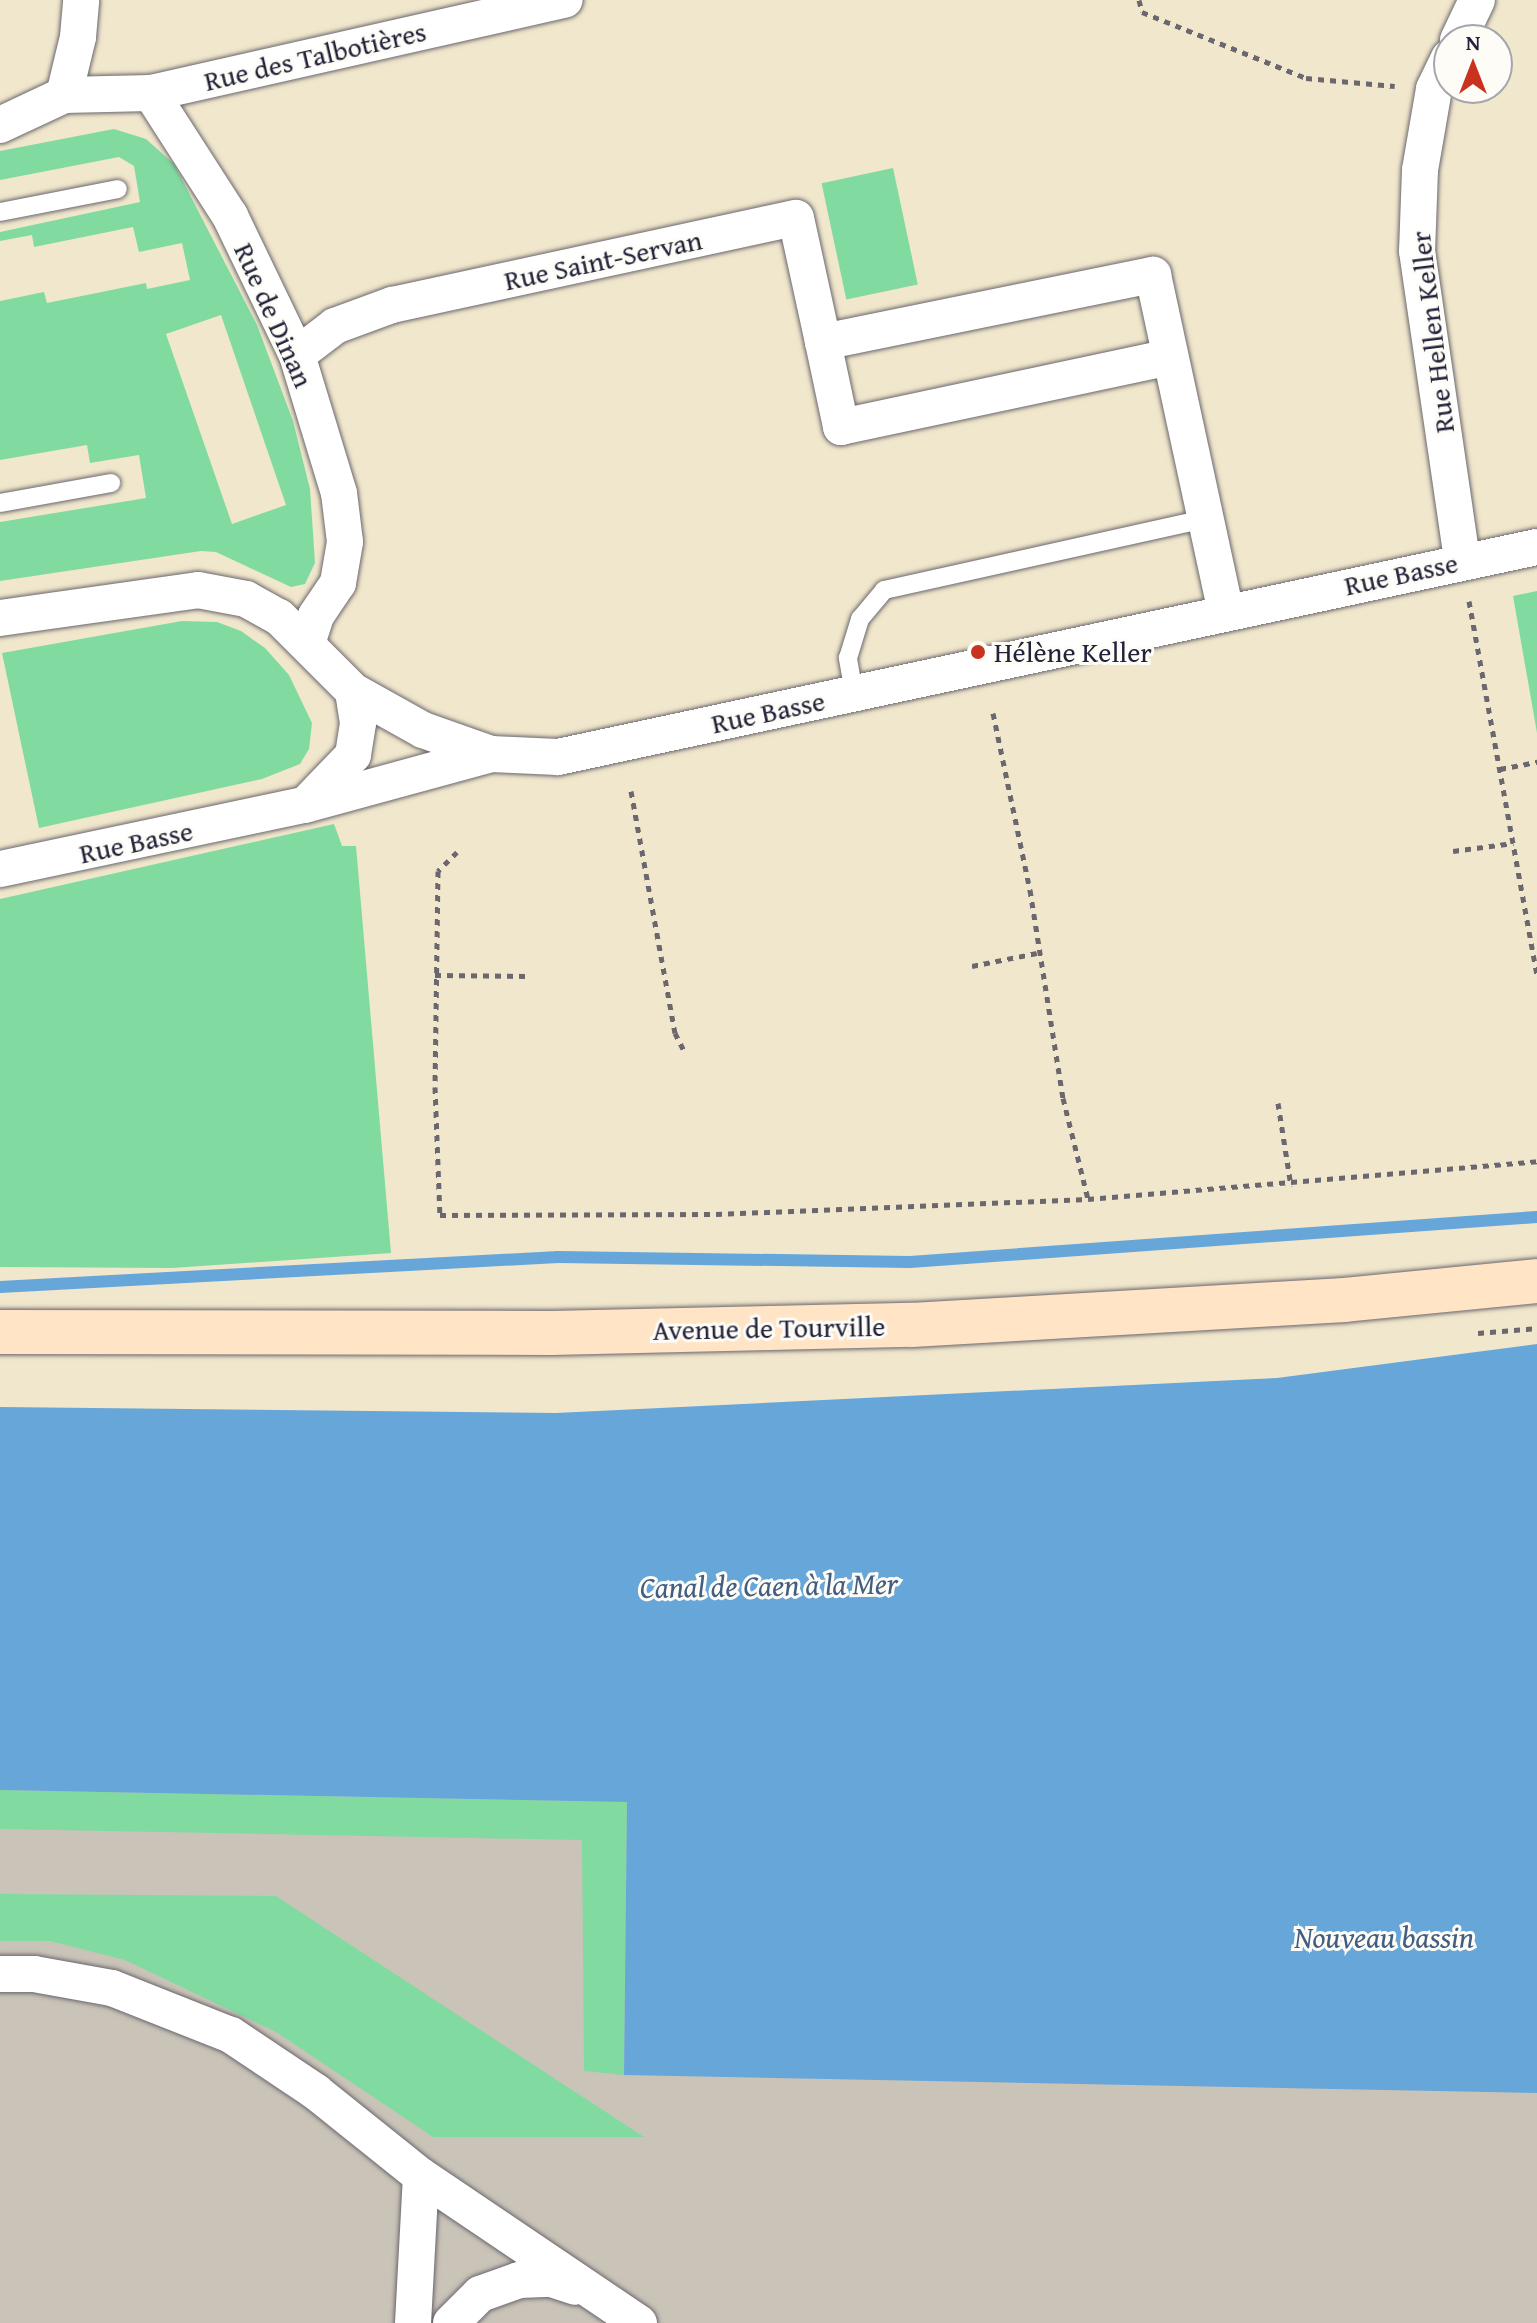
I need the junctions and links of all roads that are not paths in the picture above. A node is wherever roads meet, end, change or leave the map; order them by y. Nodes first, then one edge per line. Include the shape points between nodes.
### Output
1 (81, 0) edge
2 (565, 0) edge
3 (1477, 0) edge
4 (1466, 24) edge
5 (151, 93) junction
6 (64, 95) junction
7 (1435, 104) edge
8 (0, 125) edge
9 (118, 189) dead end
10 (0, 212) edge
11 (823, 342) junction
12 (297, 355) junction
13 (1170, 357) junction
14 (111, 483) dead end
15 (0, 503) edge
16 (1205, 519) junction
17 (1537, 547) edge
18 (1462, 561) junction
19 (1226, 612) junction
20 (0, 618) edge
21 (307, 644) junction
22 (353, 691) junction
23 (854, 693) junction
24 (491, 754) junction
25 (305, 805) junction
26 (0, 869) edge
27 (1537, 1281) edge
28 (0, 1332) edge
29 (0, 1974) edge
30 (421, 2176) junction
31 (592, 2292) junction
32 (413, 2323) edge
33 (451, 2323) edge
34 (639, 2323) edge

1 - 6 street
2 - 5 street, Rue des Talbotières
3 - 4 street
5 - 6 street, Rue des Talbotières
5 - 12 street, Rue de Dinan via 230,216
6 - 8 street
7 - 18 street, Rue Hellen Keller via 1420,170 1417,251
9 - 10 lane
11 - 12 street, Rue Saint-Servan via 796,218 392,305 335,326
11 - 13 street via 1153,275
11 - 13 street, Rue Saint-Servan via 841,427
12 - 21 street, Rue de Dinan via 339,493 345,542 338,583 316,616
13 - 16 street
14 - 15 lane
16 - 19 street
16 - 23 lane via 884,590 860,619 848,658
17 - 18 street, Rue Basse
18 - 19 street, Rue Basse
19 - 23 street, Rue Basse
20 - 21 street via 198,590 246,599 279,617
21 - 22 street
22 - 24 street via 423,730
22 - 25 street via 358,723 353,755
23 - 24 street, Rue Basse via 558,757
24 - 25 street, Rue Basse
25 - 26 street, Rue Basse
27 - 28 street, Avenue de Tourville via 1344,1300 912,1325 535,1333
29 - 30 street via 34,1974 112,1988 231,2035 316,2092
30 - 31 street
30 - 32 street
31 - 33 street via 551,2279 519,2280 480,2294
31 - 34 street

